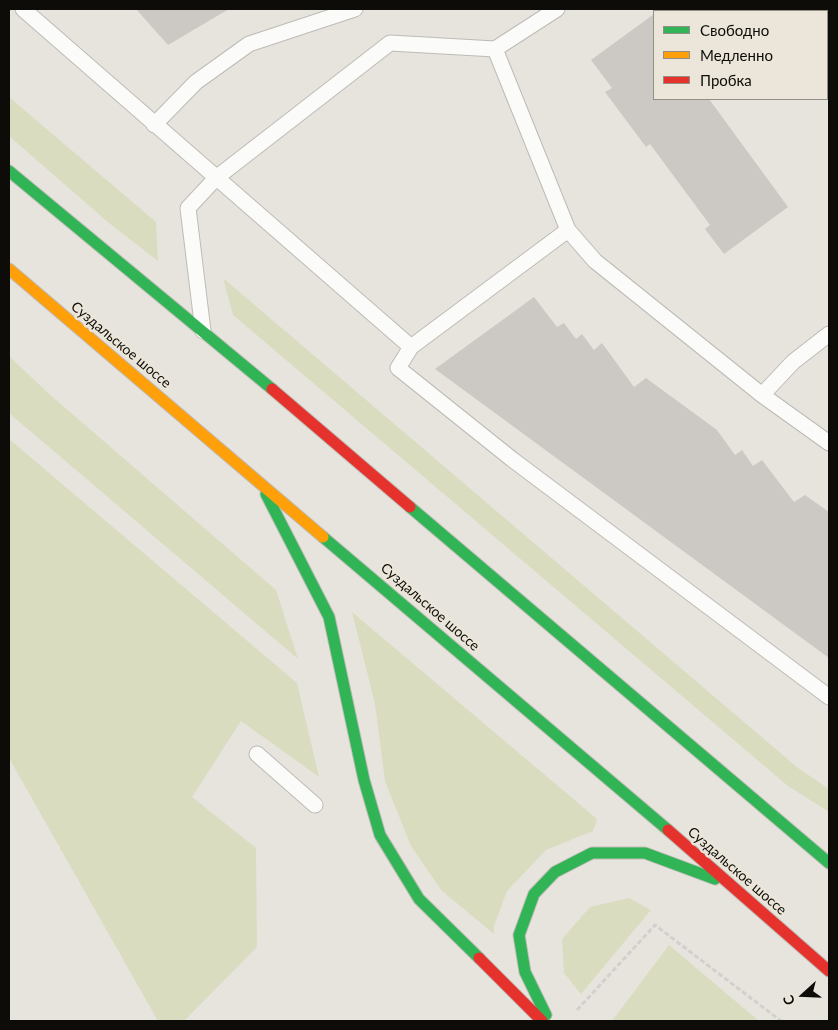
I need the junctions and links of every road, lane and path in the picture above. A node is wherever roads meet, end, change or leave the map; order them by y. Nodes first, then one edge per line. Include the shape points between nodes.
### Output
1 (23, 9) edge
2 (355, 9) edge
3 (557, 9) edge
4 (496, 49) junction
5 (154, 125) junction
6 (9, 171) edge
7 (216, 178) junction
8 (568, 230) junction
9 (9, 269) edge
10 (203, 331) junction
11 (829, 334) edge
12 (411, 347) junction
13 (762, 395) junction
14 (829, 443) edge
15 (258, 480) junction
16 (829, 697) edge
17 (257, 754) dead end
18 (315, 805) dead end
19 (788, 828) junction
20 (813, 834) dead end
21 (829, 863) edge
22 (733, 886) junction
23 (829, 971) edge
24 (573, 1014) dead end
25 (542, 1021) edge
26 (549, 1021) edge
27 (782, 1021) edge

1 - 5 lane
2 - 5 lane via 248,44 196,82
3 - 4 lane
4 - 7 lane via 390,43
4 - 8 lane
5 - 7 lane
6 - 10 main road
7 - 10 lane via 188,208
7 - 12 lane
8 - 12 lane
8 - 13 lane via 595,261
9 - 15 main road, Суздальское шоссе
10 - 19 main road
11 - 13 lane via 793,362
12 - 16 lane via 398,368 513,460
13 - 14 lane
15 - 22 main road, Суздальское шоссе
15 - 25 main road via 329,617 364,780 380,835 419,899
17 - 18 lane
19 - 20 main road
19 - 21 main road
22 - 23 main road, Суздальское шоссе
22 - 26 main road via 645,853 592,853 555,872 534,894 519,935 525,972
24 - 27 path via 655,925

